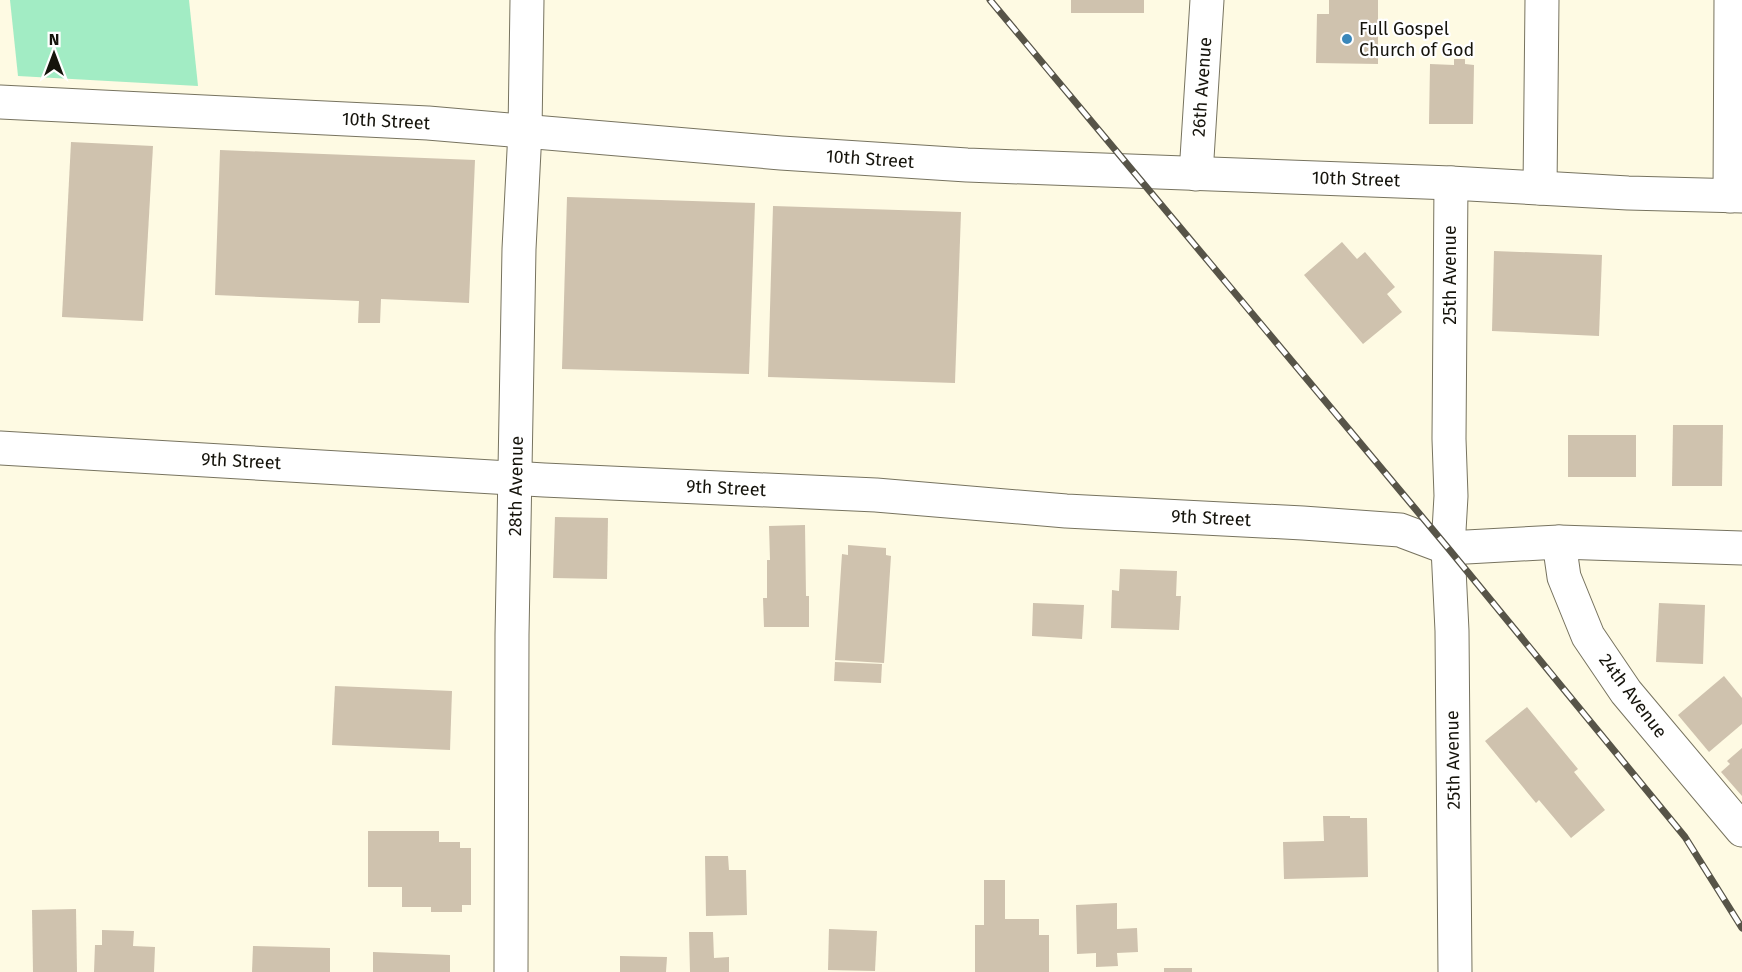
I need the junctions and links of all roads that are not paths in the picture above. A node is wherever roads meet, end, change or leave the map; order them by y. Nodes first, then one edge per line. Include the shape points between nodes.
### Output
1 (527, 0) edge
2 (1207, 0) edge
3 (1542, 0) edge
4 (1731, 0) edge
5 (0, 102) edge
6 (525, 131) junction
7 (1196, 174) junction
8 (1451, 183) junction
9 (1540, 188) junction
10 (1736, 196) edge
11 (0, 448) edge
12 (516, 478) junction
13 (1559, 542) junction
14 (1448, 548) junction
15 (1742, 548) edge
16 (1742, 830) edge
17 (511, 972) edge
18 (1455, 972) edge

1 - 6 street, 28th Avenue
2 - 7 street, 26th Avenue
3 - 9 street
4 - 10 street
5 - 6 street, 10th Street
6 - 7 street, 10th Street via 793,154
6 - 12 street, 28th Avenue
7 - 8 street, 10th Street
8 - 9 street, 10th Street
8 - 14 street, 25th Avenue
9 - 10 street, 10th Street
11 - 12 street, 9th Street
12 - 14 street, 9th Street via 876,495 1066,511 1400,530
12 - 17 street, 28th Avenue
13 - 14 street
13 - 15 street
13 - 16 street, 24th Avenue via 1563,578 1588,636 1626,692
14 - 18 street, 25th Avenue

